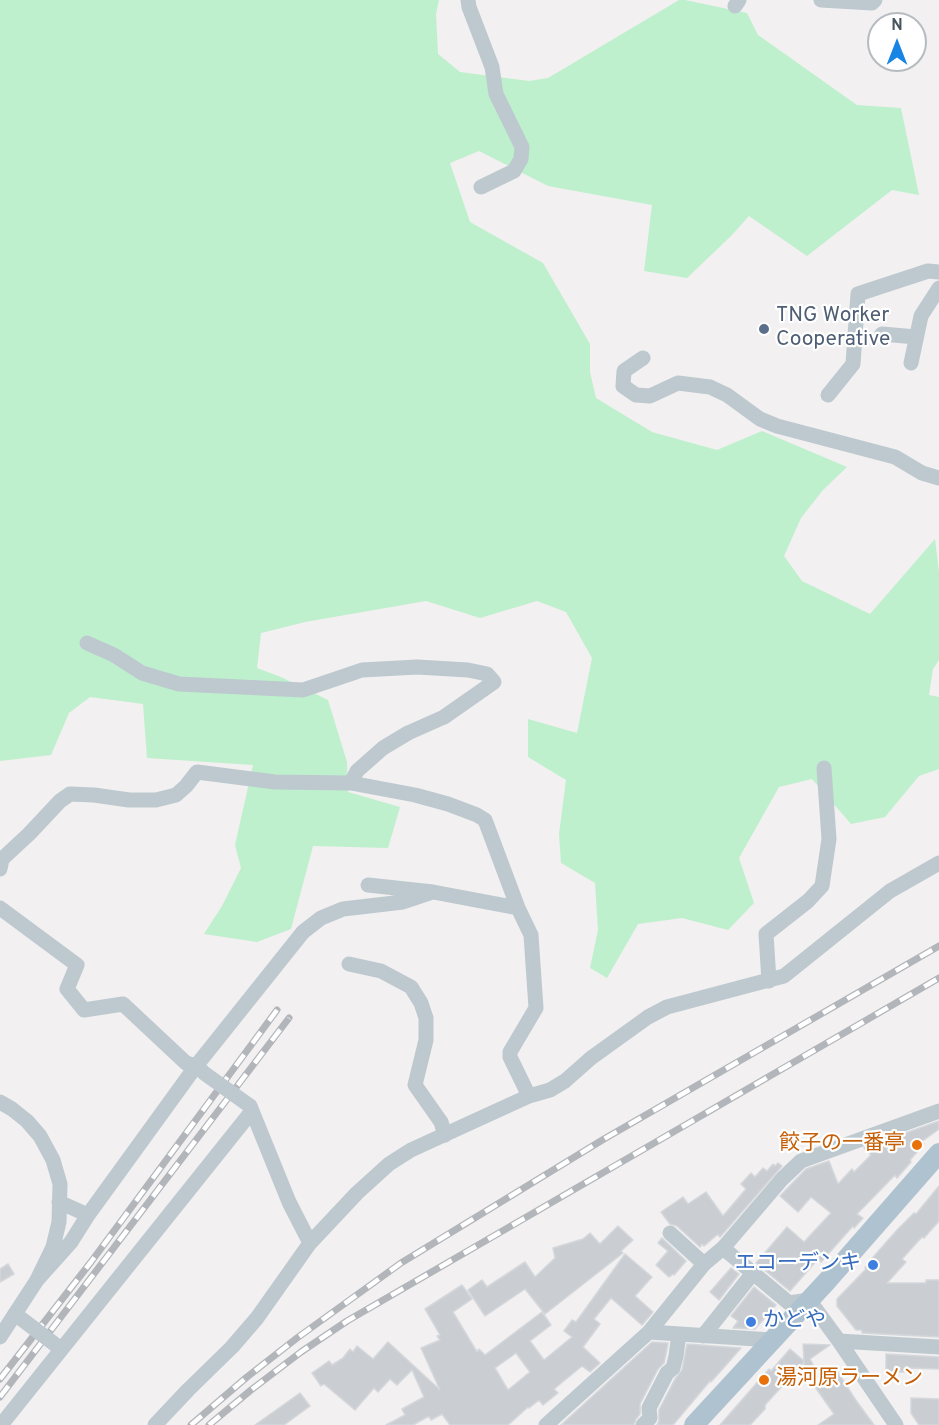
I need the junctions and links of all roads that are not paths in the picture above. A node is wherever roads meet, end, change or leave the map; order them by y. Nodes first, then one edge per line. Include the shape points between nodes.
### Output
1 (468, 0) edge
2 (821, 0) edge
3 (875, 0) edge
4 (481, 187) dead end
5 (939, 272) edge
6 (939, 288) edge
7 (882, 334) dead end
8 (916, 337) junction
9 (643, 358) dead end
10 (911, 363) dead end
11 (828, 395) dead end
12 (939, 478) edge
13 (87, 643) dead end
14 (824, 768) dead end
15 (351, 783) junction
16 (939, 863) edge
17 (0, 869) edge
18 (368, 885) dead end
19 (433, 892) junction
20 (0, 908) edge
21 (518, 908) junction
22 (349, 964) dead end
23 (769, 981) junction
24 (200, 1069) junction
25 (529, 1096) junction
26 (0, 1102) edge
27 (251, 1109) junction
28 (939, 1112) edge
29 (445, 1135) junction
30 (939, 1152) edge
31 (59, 1202) junction
32 (88, 1215) junction
33 (670, 1233) dead end
34 (310, 1243) junction
35 (723, 1248) junction
36 (704, 1264) junction
37 (753, 1273) junction
38 (37, 1280) junction
39 (809, 1300) junction
40 (15, 1314) junction
41 (649, 1332) junction
42 (679, 1334) junction
43 (0, 1336) edge
44 (703, 1336) junction
45 (772, 1340) junction
46 (839, 1341) junction
47 (939, 1347) edge
48 (61, 1349) junction
49 (1, 1425) edge
50 (155, 1425) edge
51 (546, 1425) edge
52 (644, 1425) edge
53 (694, 1425) edge
54 (896, 1425) edge

1 - 4 street via 492,67 496,94 522,147 514,171
2 - 3 street
5 - 11 street via 928,271 858,294 852,364
6 - 8 street via 921,316
7 - 8 street
8 - 10 street
9 - 12 street via 624,370 623,386 636,395 650,396 678,383 710,387 777,426 895,457
13 - 15 street via 142,673 178,684 303,690 362,670 417,667 478,672 488,674 494,682 444,717 383,748 357,771
14 - 23 street via 829,839 822,886 808,902 766,934
15 - 17 street via 275,782 197,772 176,795 156,800 70,795 2,859
15 - 21 street via 448,804 485,820
16 - 23 street via 890,891 784,976
18 - 19 street
19 - 21 street
19 - 24 street via 404,902 343,909 321,918 303,932
20 - 24 street via 77,965 67,989 84,1010 123,1004 186,1063
21 - 25 street via 531,935 536,1008 510,1057
22 - 29 street via 381,971 411,987 422,1003 426,1040 415,1085 441,1122
23 - 25 street via 667,1007 648,1017 565,1081
24 - 27 street, bridge
24 - 32 street
25 - 29 street
26 - 31 street via 27,1121 40,1136 60,1184
27 - 34 street
27 - 48 street
28 - 35 street via 801,1161
29 - 34 street via 389,1164
30 - 39 main road
31 - 32 street
31 - 38 street via 53,1247
32 - 38 street via 71,1242
33 - 36 street
34 - 50 street via 257,1318
35 - 36 street
35 - 37 street
36 - 41 street
37 - 39 street via 789,1302
37 - 44 street
38 - 40 street
39 - 45 main road
39 - 46 street
40 - 43 street
40 - 48 street, bridge
41 - 42 street
41 - 51 street
42 - 44 street
42 - 52 street via 672,1368 649,1408 650,1418
44 - 45 street
45 - 53 main road
46 - 47 street
46 - 54 street
48 - 49 street

